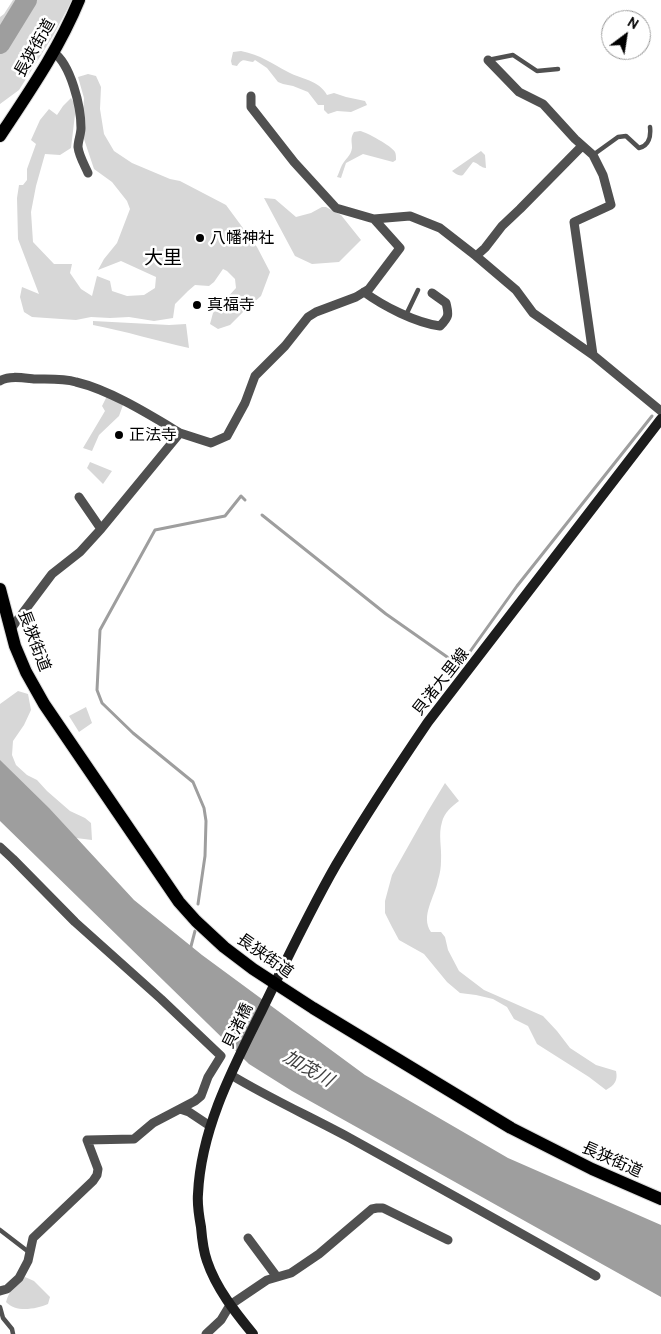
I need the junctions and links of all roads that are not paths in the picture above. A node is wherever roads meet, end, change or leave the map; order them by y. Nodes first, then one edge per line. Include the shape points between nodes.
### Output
1 (79, 0) edge
2 (53, 52) junction
3 (488, 60) joint
4 (558, 69) dead end
5 (251, 96) dead end
6 (650, 127) dead end
7 (0, 136) edge
8 (582, 146) junction
9 (594, 155) junction
10 (88, 173) dead end
11 (374, 219) junction
12 (476, 256) junction
13 (418, 290) dead end
14 (364, 292) junction
15 (432, 293) dead end
16 (406, 315) junction
17 (593, 355) junction
18 (0, 381) edge
19 (661, 411) edge
20 (661, 418) edge
21 (180, 433) junction
22 (79, 497) dead end
23 (101, 529) junction
24 (0, 589) edge
25 (10, 630) junction
26 (0, 847) edge
27 (275, 984) junction
28 (268, 996) joint
29 (232, 1072) junction
30 (180, 1109) junction
31 (210, 1126) junction
32 (661, 1199) edge
33 (0, 1230) edge
34 (248, 1238) dead end
35 (448, 1240) dead end
36 (30, 1254) junction
37 (277, 1276) junction
38 (596, 1276) dead end
39 (0, 1291) edge
40 (0, 1298) edge
41 (230, 1305) junction
42 (0, 1307) edge
43 (13, 1334) edge
44 (206, 1334) edge
45 (253, 1334) edge

1 - 2 main road, 長狭街道
2 - 7 main road, 長狭街道
2 - 10 street via 66,66 79,104 81,129 78,148
3 - 4 lane via 513,55 537,71
3 - 8 street via 519,92 543,104
5 - 11 street via 250,107 336,208
6 - 9 lane via 651,134 643,147 638,148 626,136 618,137
8 - 9 street
8 - 12 street
9 - 17 street via 611,205 574,222
11 - 12 street via 410,216 440,228
11 - 14 street via 400,248
12 - 17 street via 516,290 533,313
13 - 16 lane
14 - 16 street
14 - 21 street via 308,317 255,376 227,436 211,443
15 - 16 street via 446,304 448,312 447,319 440,326
17 - 19 street
18 - 21 street via 4,378 75,381 103,391
20 - 27 street, 貝渚大里線 via 398,765 336,866
21 - 23 street
22 - 23 street
23 - 25 street via 80,552 52,574
24 - 25 main road, 長狭街道
25 - 27 main road, 長狭街道 via 21,661 44,704 179,902 224,947
26 - 30 street via 75,922 221,1056 200,1096
27 - 28 street, 貝渚大里線
27 - 32 main road, 長狭街道 via 511,1128
28 - 29 street, 貝渚橋
29 - 31 street, 貝渚橋
29 - 38 street via 266,1095 330,1127
30 - 31 street
30 - 36 street via 153,1123 134,1139 87,1140 98,1169 97,1175 33,1238
31 - 41 street, 貝渚橋 via 200,1170 199,1217 207,1261
33 - 36 lane
34 - 37 street
35 - 37 street via 383,1208 372,1209 319,1254 291,1273
36 - 39 street via 19,1278
37 - 41 street
39 - 40 lane
41 - 44 street via 221,1320
41 - 45 street, 貝渚橋
42 - 43 lane via 2,1318

